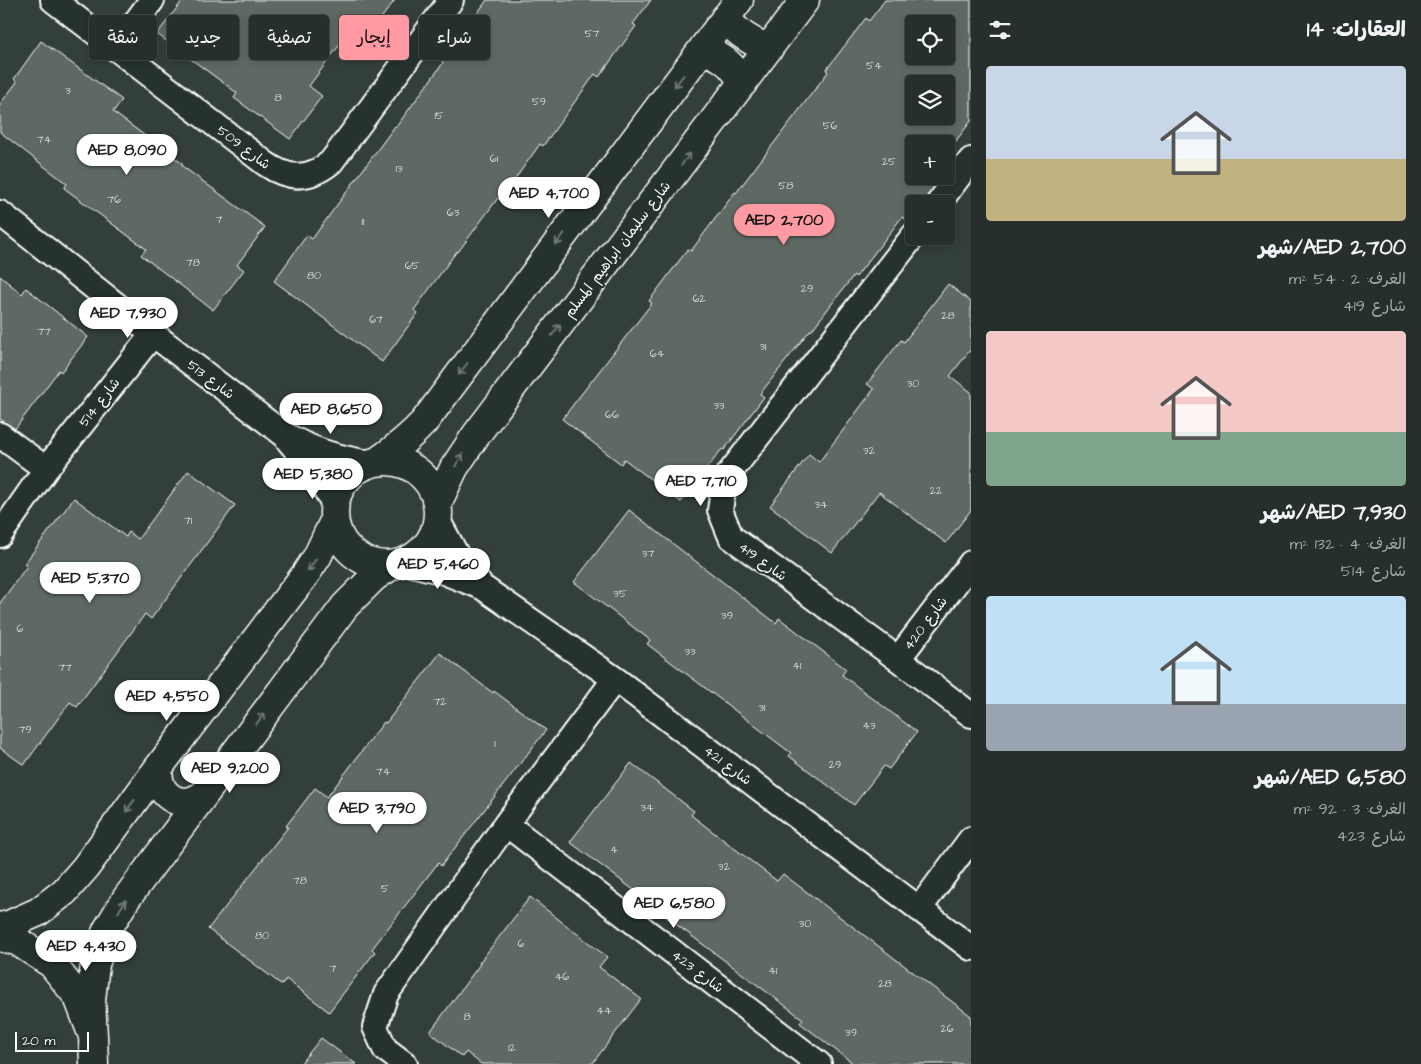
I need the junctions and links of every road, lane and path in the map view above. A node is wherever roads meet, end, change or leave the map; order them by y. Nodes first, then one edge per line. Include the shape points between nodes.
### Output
1 (53, 0) edge
2 (152, 0) edge
3 (451, 0) edge
4 (805, 0) edge
5 (732, 9) edge
6 (141, 15) edge
7 (89, 28) edge
8 (769, 48) junction
9 (702, 50) junction
10 (130, 60) edge
11 (743, 83) junction
12 (971, 160) edge
13 (945, 195) edge
14 (0, 213) edge
15 (906, 245) edge
16 (153, 334) junction
17 (282, 433) junction
18 (0, 435) edge
19 (373, 462) junction
20 (46, 469) junction
21 (334, 512) junction
22 (438, 512) junction
23 (0, 535) edge
24 (398, 563) junction
25 (971, 563) edge
26 (482, 587) junction
27 (898, 659) junction
28 (615, 679) junction
29 (971, 715) edge
30 (160, 767) junction
31 (202, 796) junction
32 (506, 824) junction
33 (971, 840) edge
34 (919, 909) junction
35 (0, 927) edge
36 (0, 937) edge
37 (971, 948) edge
38 (93, 1036) junction
39 (94, 1064) edge
40 (405, 1064) edge
41 (819, 1064) edge

1 - 7 street, شارع 509
2 - 6 street
3 - 10 street, شارع 509 via 331,162 323,169 304,176 275,170
4 - 8 street, شارع سليمان ابراهيم المسلم
5 - 8 street via 734,29 756,44
5 - 9 street
8 - 11 street, شارع سليمان ابراهيم المسلم
9 - 11 street via 727,61
9 -> 19 street via 424,422 395,450
22 -> 11 street, شارع سليمان ابراهيم المسلم via 454,468 476,435
12 - 13 street
14 - 16 street, شارع 513
15 - 27 street, شارع 419 via 725,479 720,510 731,537
16 - 17 street, شارع 513
16 - 20 street, شارع 514
17 - 19 street, شارع 513 via 323,453
17 - 21 street, شارع 513 via 310,466
18 - 20 street
19 - 21 street via 353,472 341,486
19 - 22 street via 396,461 413,468 435,495
20 - 23 street, شارع 514
21 - 24 street via 339,536 348,549 361,559 376,564
21 -> 30 street via 317,557 306,574
22 - 24 street via 432,538 420,553
22 - 26 street, شارع 421 via 457,556
24 - 26 street, شارع 421 via 444,572
31 -> 24 street via 345,606 374,577
25 - 27 street, شارع 420
26 - 28 street, شارع 421
27 - 29 street, شارع 419
28 - 32 street
28 - 34 street, شارع 421
30 - 31 street via 158,778 170,798 180,802
30 -> 35 street via 86,868 64,892 38,912
38 -> 31 street via 91,1000 95,964 107,930
32 - 40 street via 386,994 375,1027 385,1048
32 - 41 street, شارع 423
33 - 34 street
34 - 37 street, شارع 421
36 - 38 street via 17,941 52,964 78,997
38 - 39 street

